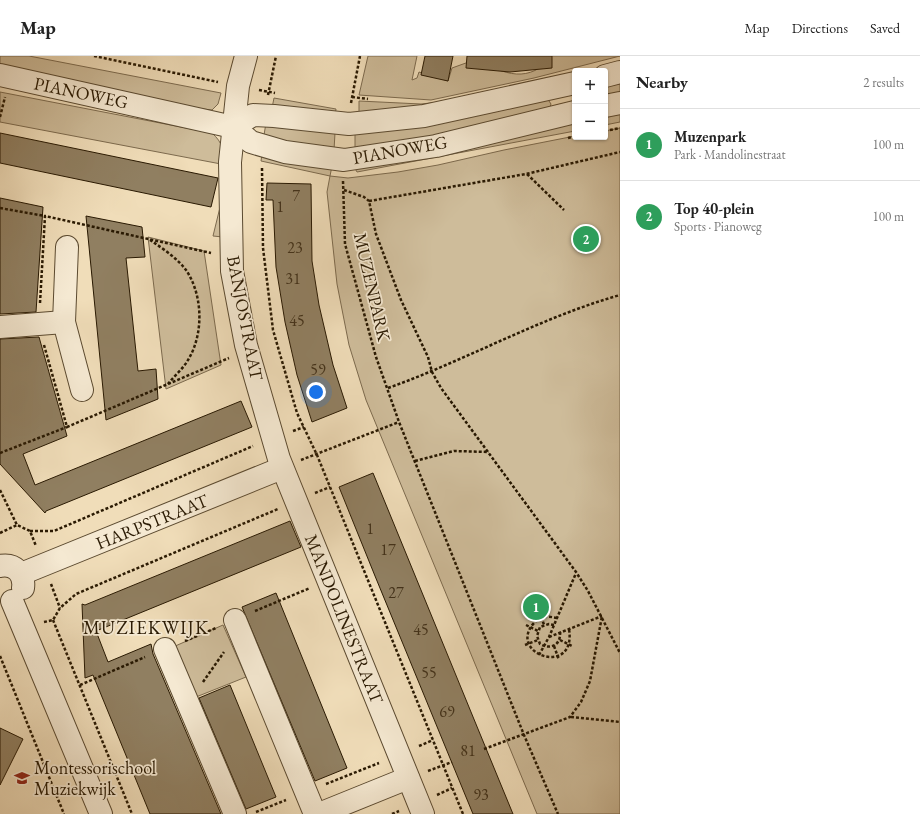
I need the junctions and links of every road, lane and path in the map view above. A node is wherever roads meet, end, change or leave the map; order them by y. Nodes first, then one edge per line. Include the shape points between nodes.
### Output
1 (246, 56) edge
2 (276, 56) edge
3 (620, 72) edge
4 (608, 75) edge
5 (0, 76) edge
6 (571, 84) edge
7 (620, 103) edge
8 (572, 104) edge
9 (608, 105) edge
10 (572, 113) edge
11 (264, 115) junction
12 (233, 127) junction
13 (620, 128) edge
14 (608, 130) edge
15 (260, 145) junction
16 (620, 152) edge
17 (526, 174) junction
18 (343, 177) dead end
19 (344, 190) junction
20 (370, 201) junction
21 (0, 208) edge
22 (564, 210) dead end
23 (45, 216) junction
24 (149, 239) junction
25 (67, 247) dead end
26 (232, 258) junction
27 (620, 296) edge
28 (64, 322) junction
29 (39, 324) junction
30 (0, 327) edge
31 (248, 350) junction
32 (432, 372) junction
33 (167, 384) junction
34 (388, 388) junction
35 (82, 390) dead end
36 (399, 422) junction
37 (67, 427) junction
38 (304, 427) junction
39 (272, 438) junction
40 (489, 452) junction
41 (0, 453) edge
42 (317, 454) junction
43 (415, 461) junction
44 (281, 464) junction
45 (330, 487) junction
46 (296, 501) junction
47 (17, 525) dead end
48 (30, 531) dead end
49 (0, 533) edge
50 (0, 566) edge
51 (576, 572) junction
52 (21, 574) junction
53 (328, 580) junction
54 (6, 601) edge
55 (540, 612) dead end
56 (602, 616) junction
57 (542, 617) junction
58 (557, 618) junction
59 (53, 620) junction
60 (237, 625) junction
61 (526, 625) dead end
62 (544, 625) junction
63 (554, 625) junction
64 (530, 627) junction
65 (24, 629) junction
66 (568, 629) junction
67 (538, 631) junction
68 (560, 632) junction
69 (549, 637) junction
70 (538, 640) junction
71 (560, 640) junction
72 (529, 644) junction
73 (568, 644) junction
74 (525, 645) dead end
75 (544, 646) junction
76 (554, 646) junction
77 (572, 646) dead end
78 (165, 649) junction
79 (620, 653) edge
80 (539, 655) junction
81 (0, 656) edge
82 (557, 656) junction
83 (559, 660) dead end
84 (80, 685) junction
85 (188, 704) junction
86 (570, 717) junction
87 (620, 722) edge
88 (524, 735) junction
89 (433, 740) junction
90 (484, 750) dead end
91 (399, 755) junction
92 (408, 778) junction
93 (306, 792) junction
94 (64, 814) edge
95 (100, 814) edge
96 (132, 814) edge
97 (235, 814) edge
98 (252, 814) edge
99 (315, 814) edge
100 (319, 814) edge
101 (423, 814) edge
102 (463, 814) edge
103 (558, 814) edge

1 - 12 street, BANJOSTRAAT via 238,86
2 - 11 path
3 - 4 street
5 - 12 street, PIANOWEG
6 - 8 street, PIANOWEG
6 - 11 street, PIANOWEG via 424,116 349,124
7 - 9 street
10 - 15 street, PIANOWEG via 436,146 344,160 286,152
11 - 12 street, PIANOWEG via 253,115
12 - 15 street, PIANOWEG via 251,142
12 - 26 street, BANJOSTRAAT via 230,162
13 - 14 path
15 - 38 path via 262,248 273,330 297,413
16 - 17 path
17 - 20 path
17 - 22 path
18 - 19 path, MUZENPARK
19 - 20 path
19 - 34 path, MUZENPARK via 345,244 376,357
20 - 32 path, MUZENPARK via 376,234
21 - 23 path
23 - 24 path
23 - 29 path
24 - 26 path
24 - 33 path via 185,268 195,285 199,310 196,341 188,361
25 - 28 street
26 - 31 street, BANJOSTRAAT via 232,271
27 - 32 path via 536,324
28 - 29 street
28 - 35 street
29 - 30 street
29 - 37 path
31 - 33 path
31 - 39 street, BANJOSTRAAT
32 - 34 path
32 - 40 path, MUZENPARK via 465,423
33 - 37 path
34 - 36 path, MUZENPARK
36 - 42 path
36 - 43 path, MUZENPARK
37 - 41 path
38 - 39 path
38 - 42 path
39 - 44 street, BANJOSTRAAT
39 - 48 path via 54,531
40 - 43 path via 454,451
40 - 51 path, MUZENPARK
42 - 44 path
42 - 45 path
43 - 88 path, MUZENPARK
44 - 46 street, MANDOLINESTRAAT
44 - 52 street, HARPSTRAAT
45 - 46 path
45 - 89 path
46 - 53 street, MANDOLINESTRAAT
46 - 59 path via 76,594 60,608
47 - 49 path
50 - 52 street via 13,567
51 - 56 path, MUZENPARK
51 - 58 path
52 - 54 street via 24,582 22,590 18,596
53 - 60 path
53 - 91 street, MANDOLINESTRAAT
54 - 65 street
55 - 57 path
56 - 66 path
56 - 79 path, MUZENPARK
56 - 86 path via 590,681 581,702
57 - 58 path
57 - 62 path
57 - 64 path
58 - 63 path
59 - 65 path
59 - 84 path
60 - 78 path
60 - 85 path
60 - 93 street
61 - 64 path
62 - 63 path
62 - 67 path
63 - 69 path
64 - 67 path
64 - 72 path
65 - 95 street
66 - 68 path
66 - 73 path
67 - 70 path
68 - 69 path
68 - 71 path
69 - 75 path
70 - 72 path
70 - 75 path
71 - 73 path
71 - 76 path
72 - 74 path
72 - 80 path
73 - 77 path
73 - 82 path
75 - 76 path
75 - 80 path
76 - 82 path
78 - 84 path
78 - 85 street
80 - 82 path via 548,658
81 - 94 path
82 - 83 path
84 - 96 path
85 - 97 street
86 - 87 path
86 - 88 path
88 - 90 path
88 - 103 path, MUZENPARK
89 - 91 path
89 - 102 path
91 - 92 street, MANDOLINESTRAAT
91 - 93 path
92 - 100 street
92 - 101 street, MANDOLINESTRAAT
93 - 98 path
93 - 99 street

